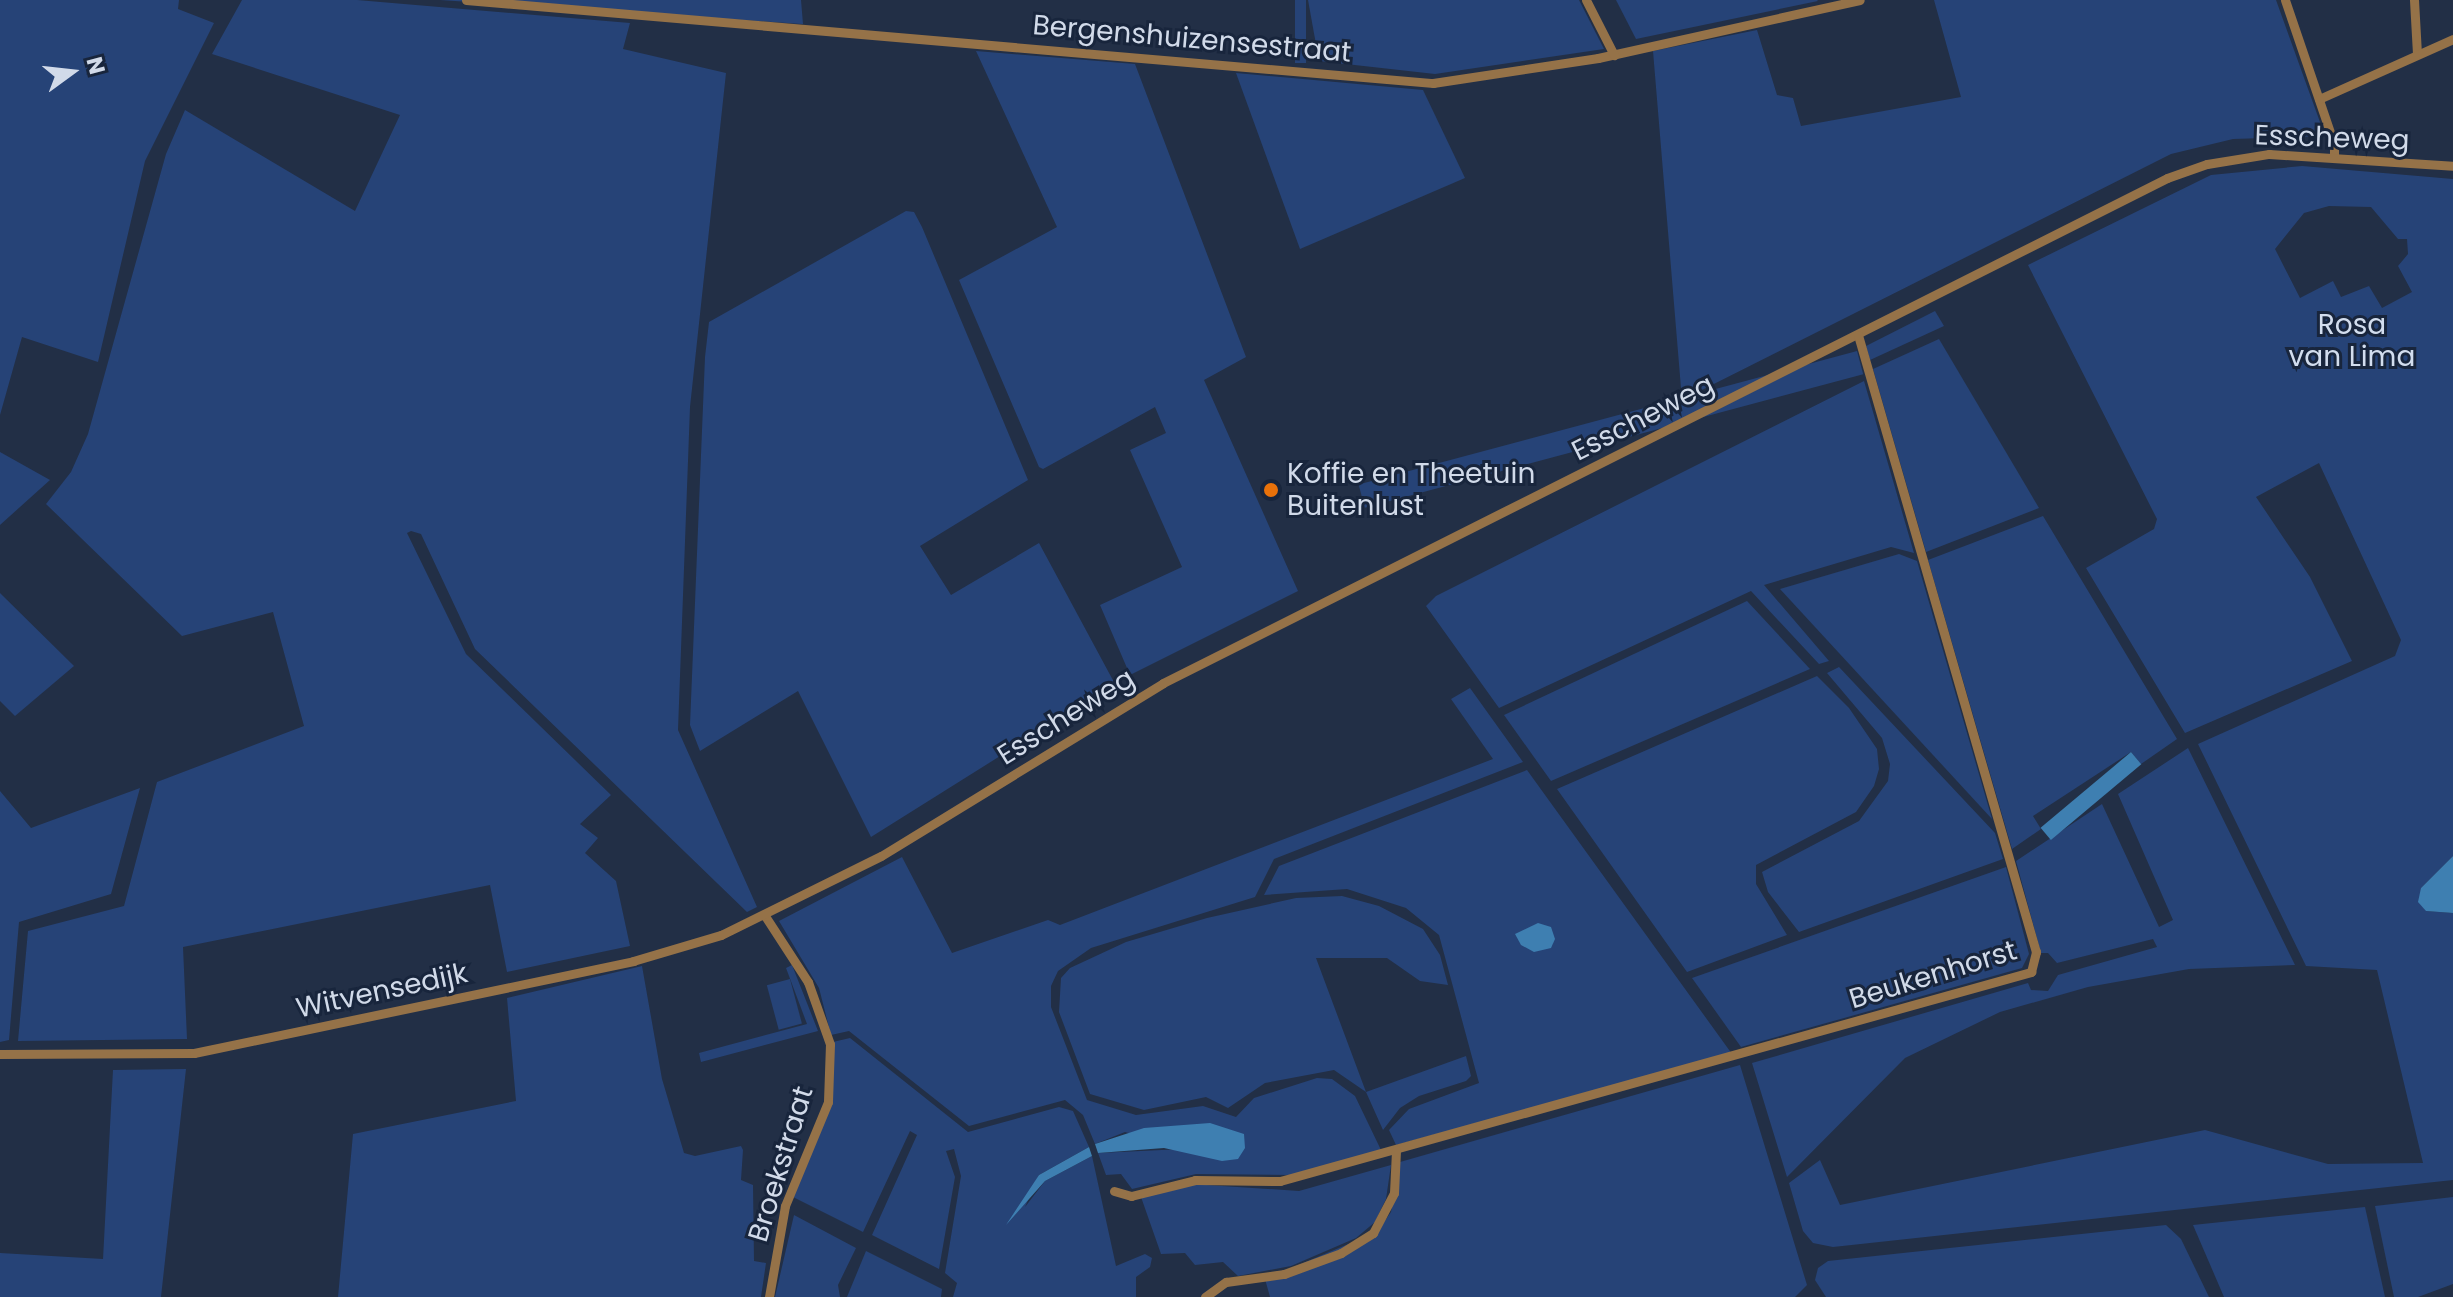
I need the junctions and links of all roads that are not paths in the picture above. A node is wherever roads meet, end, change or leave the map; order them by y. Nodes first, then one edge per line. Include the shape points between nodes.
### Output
1 (466, 0) edge
2 (1586, 0) edge
3 (1860, 0) edge
4 (2285, 0) edge
5 (2414, 0) edge
6 (2453, 39) edge
7 (2417, 53) junction
8 (1614, 55) junction
9 (2319, 99) junction
10 (2334, 157) junction
11 (2453, 166) edge
12 (1858, 335) junction
13 (765, 916) junction
14 (0, 1054) edge
15 (1396, 1150) junction
16 (1114, 1191) dead end
17 (769, 1297) edge
18 (1205, 1297) edge

1 - 8 street, Bergenshuizensestraat via 1433,83
2 - 8 street
3 - 8 street, Bergenshuizensestraat
4 - 9 street
5 - 7 street
6 - 7 street
7 - 9 street
9 - 10 street
10 - 11 street, Esscheweg
10 - 12 street, Esscheweg via 2260,155 2188,170
12 - 13 street, Esscheweg via 1153,689 906,841
12 - 15 street, Beukenhorst via 2036,952 2035,966 2008,981
13 - 14 street, Witvensedijk via 663,954 194,1053
13 - 17 street, Broekstraat via 808,982 830,1044 828,1102 785,1206
15 - 16 street, Beukenhorst via 1266,1183 1195,1180 1131,1196
15 - 18 street via 1390,1204 1364,1240 1284,1274 1226,1282

